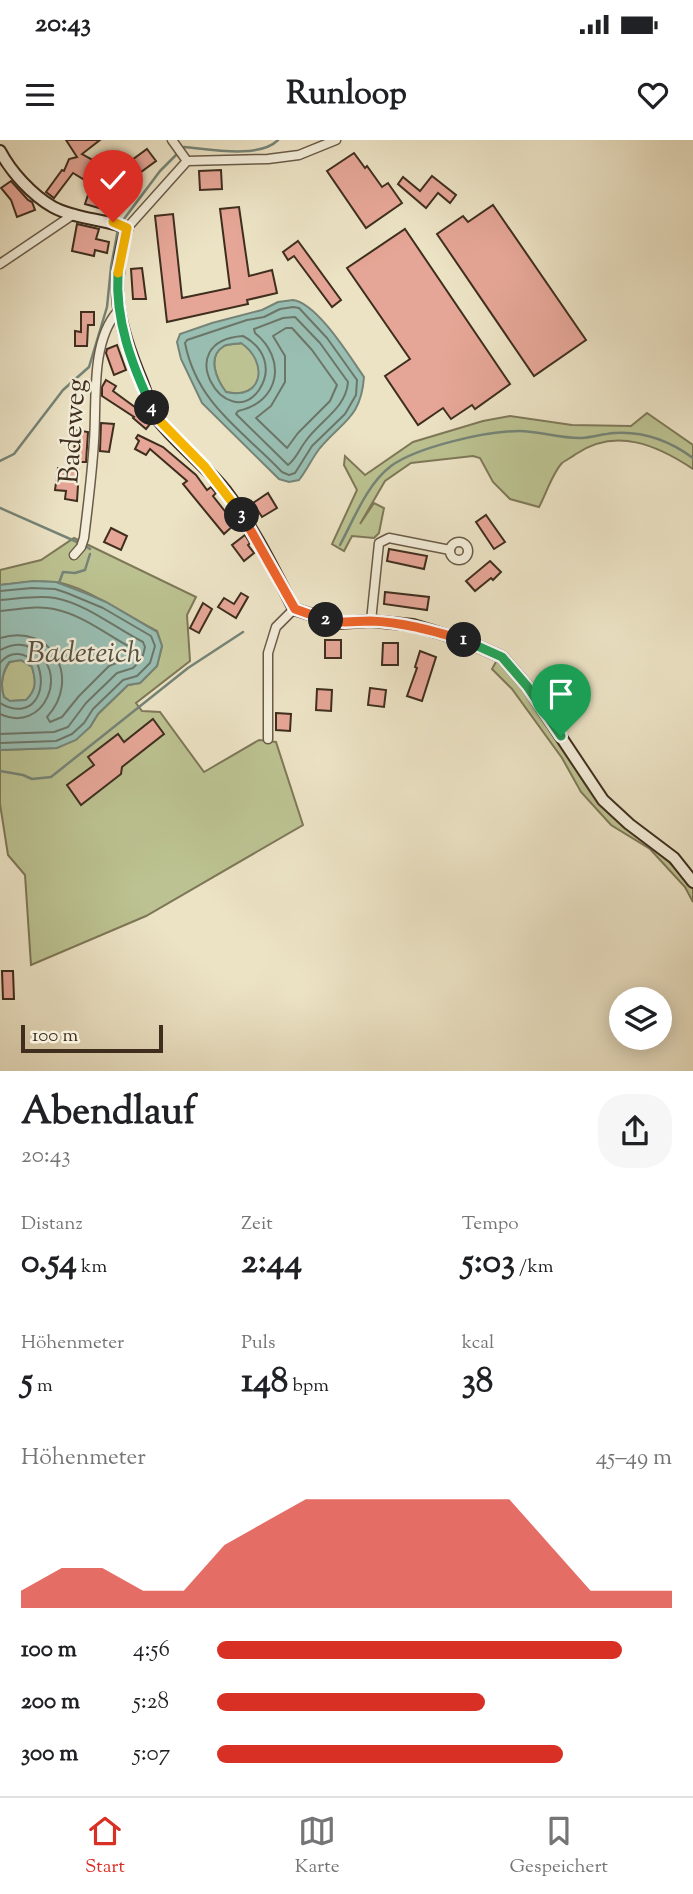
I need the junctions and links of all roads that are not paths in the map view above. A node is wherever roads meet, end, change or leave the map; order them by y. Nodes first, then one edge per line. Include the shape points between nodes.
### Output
1 (336, 140) edge
2 (180, 150) edge
3 (0, 151) edge
4 (75, 214) junction
5 (122, 226) junction
6 (0, 264) edge
7 (118, 311) junction
8 (450, 550) dead end
9 (74, 555) dead end
10 (295, 609) junction
11 (371, 621) junction
12 (268, 739) dead end
13 (693, 882) edge

1 - 2 street via 299,155 268,159
2 - 5 street
3 - 4 street via 30,189 54,207
4 - 5 street
4 - 6 street
5 - 7 street
7 - 9 street, Badeweg via 105,332 100,355 84,538
7 - 10 street via 157,418 205,467 248,522
8 - 11 street via 389,538 379,543
10 - 11 street via 337,623
10 - 12 street via 276,627 268,653
11 - 13 street via 413,625 502,657 527,686 603,800 674,858

